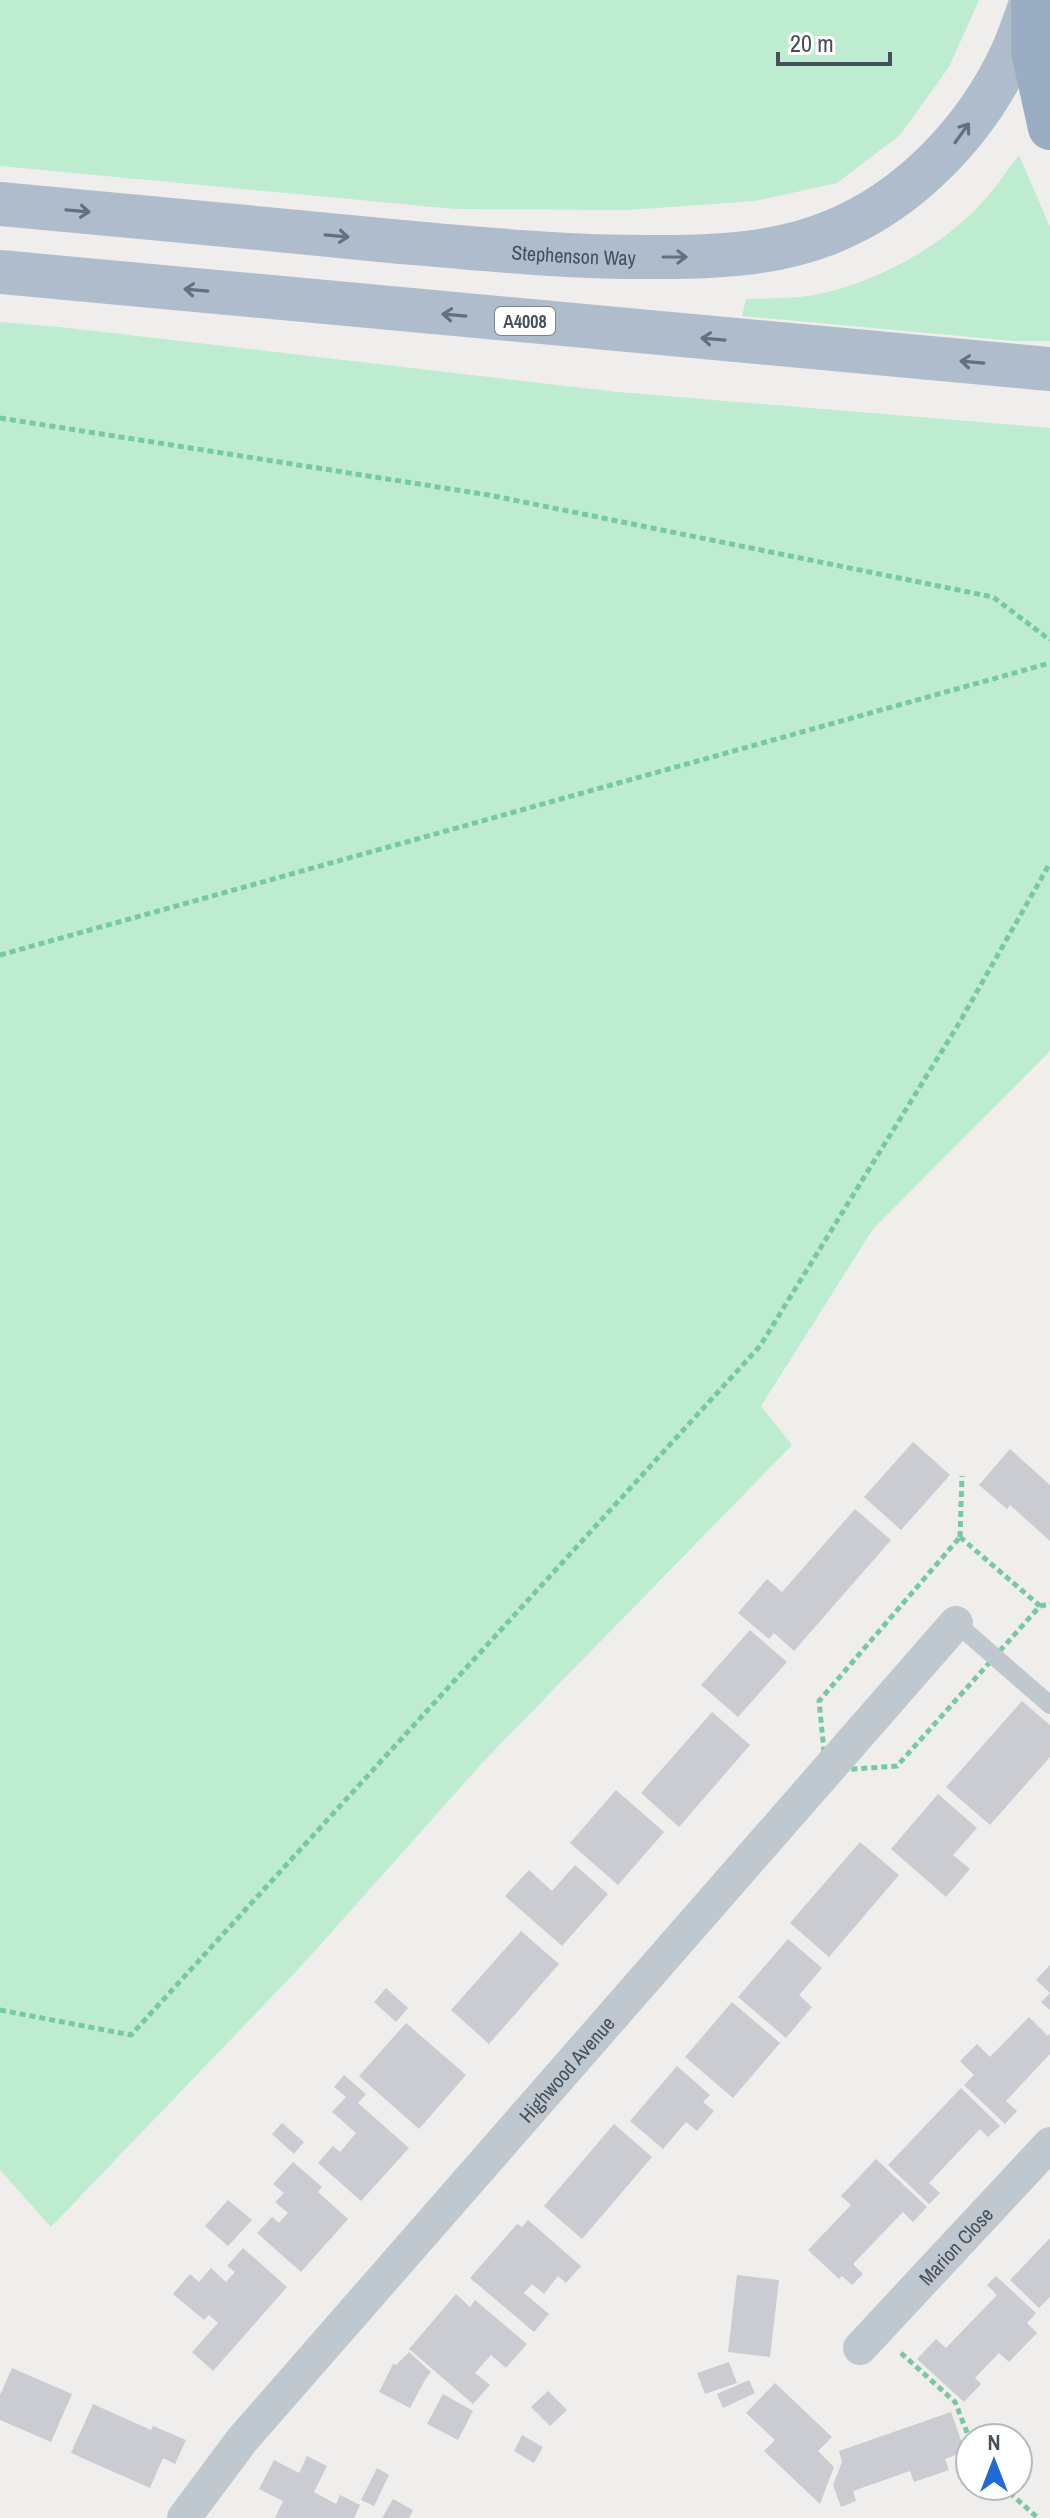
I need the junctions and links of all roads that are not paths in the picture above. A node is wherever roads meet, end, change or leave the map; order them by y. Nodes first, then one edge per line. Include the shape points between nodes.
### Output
1 (1033, 0) edge
2 (1050, 128) edge
3 (0, 204) edge
4 (0, 272) edge
5 (1050, 369) edge
6 (956, 1623) joint
7 (1050, 1705) edge
8 (1050, 2144) edge
9 (868, 2340) road end
10 (184, 2518) edge

1 - 2 highway via 1033,51
3 -> 1 main road, Stephenson Way via 541,255 700,257 774,249 828,234 870,213 907,188 953,145 1013,52
5 -> 4 main road, A4008
6 - 7 lane
6 - 10 street, Highwood Avenue via 242,2440
8 - 9 street, Marion Close

